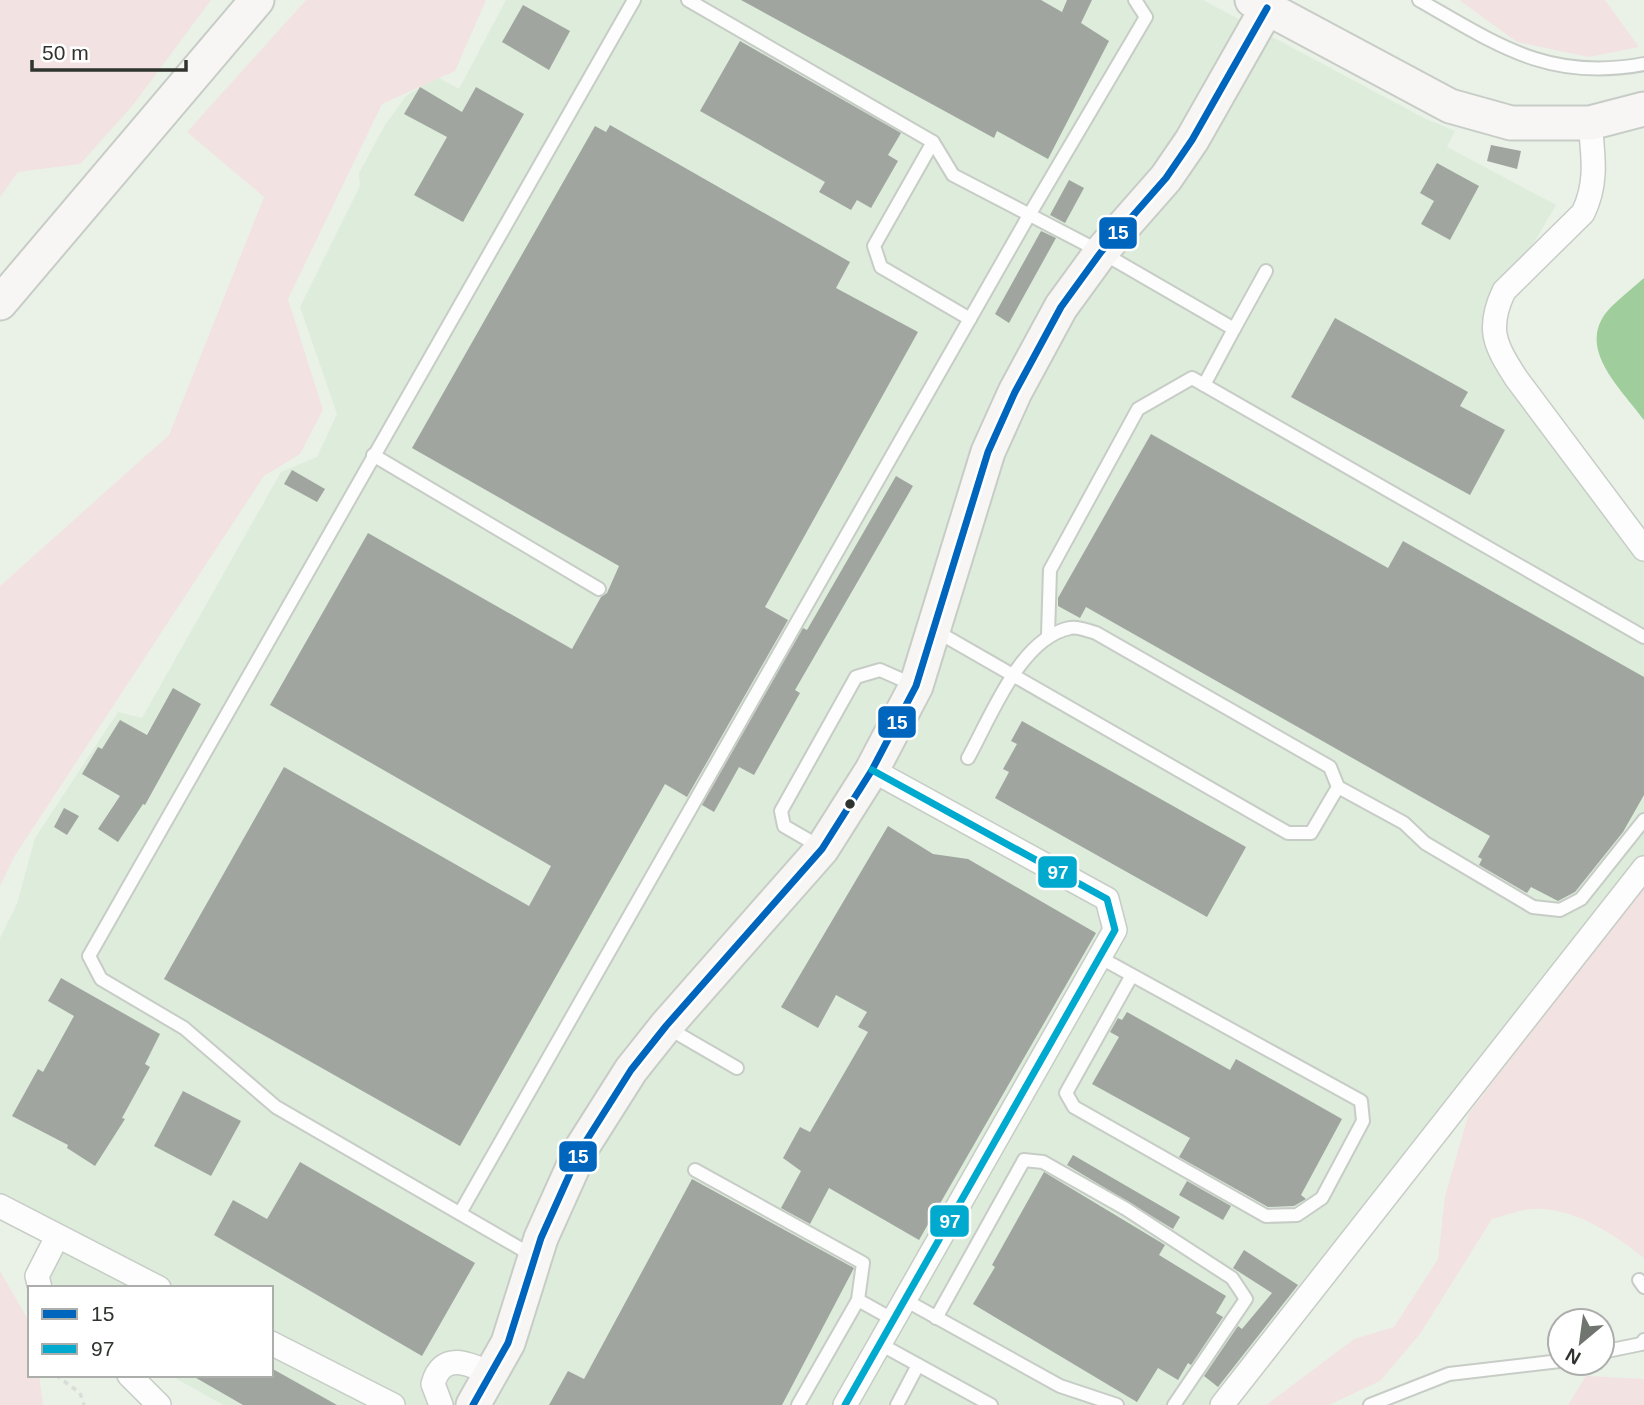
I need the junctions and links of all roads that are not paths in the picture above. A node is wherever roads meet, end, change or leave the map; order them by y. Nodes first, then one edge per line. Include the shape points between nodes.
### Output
1 (257, 0) edge
2 (634, 0) edge
3 (688, 0) edge
4 (1135, 0) edge
5 (1419, 0) edge
6 (1260, 4) edge
7 (1644, 64) edge
8 (1644, 109) edge
9 (1590, 123) junction
10 (933, 142) junction
11 (1028, 217) junction
12 (1101, 252) junction
13 (1266, 271) dead end
14 (0, 303) edge
15 (970, 320) junction
16 (1234, 329) junction
17 (1204, 385) junction
18 (373, 455) junction
19 (1644, 549) edge
20 (599, 589) dead end
21 (933, 629) junction
22 (1048, 635) junction
23 (1644, 637) edge
24 (1015, 676) junction
25 (916, 686) junction
26 (968, 758) dead end
27 (872, 770) junction
28 (1338, 787) junction
29 (1644, 820) edge
30 (822, 849) junction
31 (1644, 868) edge
32 (1099, 957) junction
33 (1132, 975) junction
34 (666, 1027) junction
35 (737, 1068) dead end
36 (695, 1170) dead end
37 (0, 1206) edge
38 (460, 1213) junction
39 (57, 1237) junction
40 (535, 1257) junction
41 (40, 1286) edge
42 (155, 1286) edge
43 (858, 1300) junction
44 (899, 1310) junction
45 (936, 1318) junction
46 (1644, 1340) edge
47 (273, 1344) edge
48 (880, 1344) junction
49 (1616, 1349) edge
50 (1546, 1363) edge
51 (918, 1365) junction
52 (491, 1374) junction
53 (131, 1377) edge
54 (976, 1401) edge
55 (159, 1405) edge
56 (393, 1405) edge
57 (441, 1405) edge
58 (473, 1405) edge
59 (798, 1405) edge
60 (845, 1405) edge
61 (897, 1405) edge
62 (991, 1405) edge
63 (1117, 1405) edge
64 (1174, 1405) edge
65 (1222, 1405) edge
66 (1370, 1405) edge

1 - 14 street
2 - 18 lane
3 - 10 lane
4 - 11 lane via 1146,18
5 - 7 lane via 1503,48 1540,63 1613,70
6 - 9 street via 1450,107 1511,123
6 - 12 street via 1192,140 1166,178
8 - 9 street
9 - 19 street via 1595,169 1590,201 1583,214 1504,290 1496,307 1494,337 1516,379
10 - 11 lane via 953,175
10 - 15 lane via 874,246 881,267
11 - 12 lane
11 - 15 lane
12 - 16 lane
12 - 21 street via 1062,307 988,452
13 - 16 lane
15 - 38 lane
16 - 17 lane
17 - 22 lane via 1192,378 1138,409 1050,570
17 - 23 lane
18 - 20 lane
18 - 38 lane via 89,956 101,979 184,1028 276,1107
21 - 24 lane
21 - 25 street
22 - 24 lane via 1028,651
22 - 28 lane via 1073,627 1096,633 1330,766
24 - 26 lane
24 - 28 lane via 1288,833 1311,833
25 - 27 street
25 - 30 lane via 880,670 856,677 780,811 783,825
27 - 30 street
27 - 32 street via 1107,899 1115,930
28 - 29 lane via 1404,823 1425,843 1532,906 1560,910 1581,899
30 - 34 street
31 - 65 street
32 - 33 lane
32 - 44 street
33 - 33 lane via 1066,1093 1074,1107 1266,1216 1297,1215 1322,1198 1363,1121 1361,1101
34 - 35 lane
34 - 40 street via 631,1070 581,1149
36 - 43 lane via 863,1263
37 - 39 street
38 - 40 lane
39 - 41 street via 37,1276
39 - 42 street
40 - 52 street via 508,1343
43 - 44 lane
43 - 59 lane
44 - 45 lane
44 - 48 street
45 - 63 lane via 1060,1386
45 - 64 lane via 1024,1160 1043,1162 1232,1278 1246,1299
46 - 49 lane
47 - 56 street
48 - 51 lane
48 - 60 street
50 - 66 lane via 1449,1374
51 - 54 lane
51 - 61 lane
52 - 57 street via 467,1362 447,1364 433,1384
52 - 58 street
53 - 55 street
54 - 62 lane

